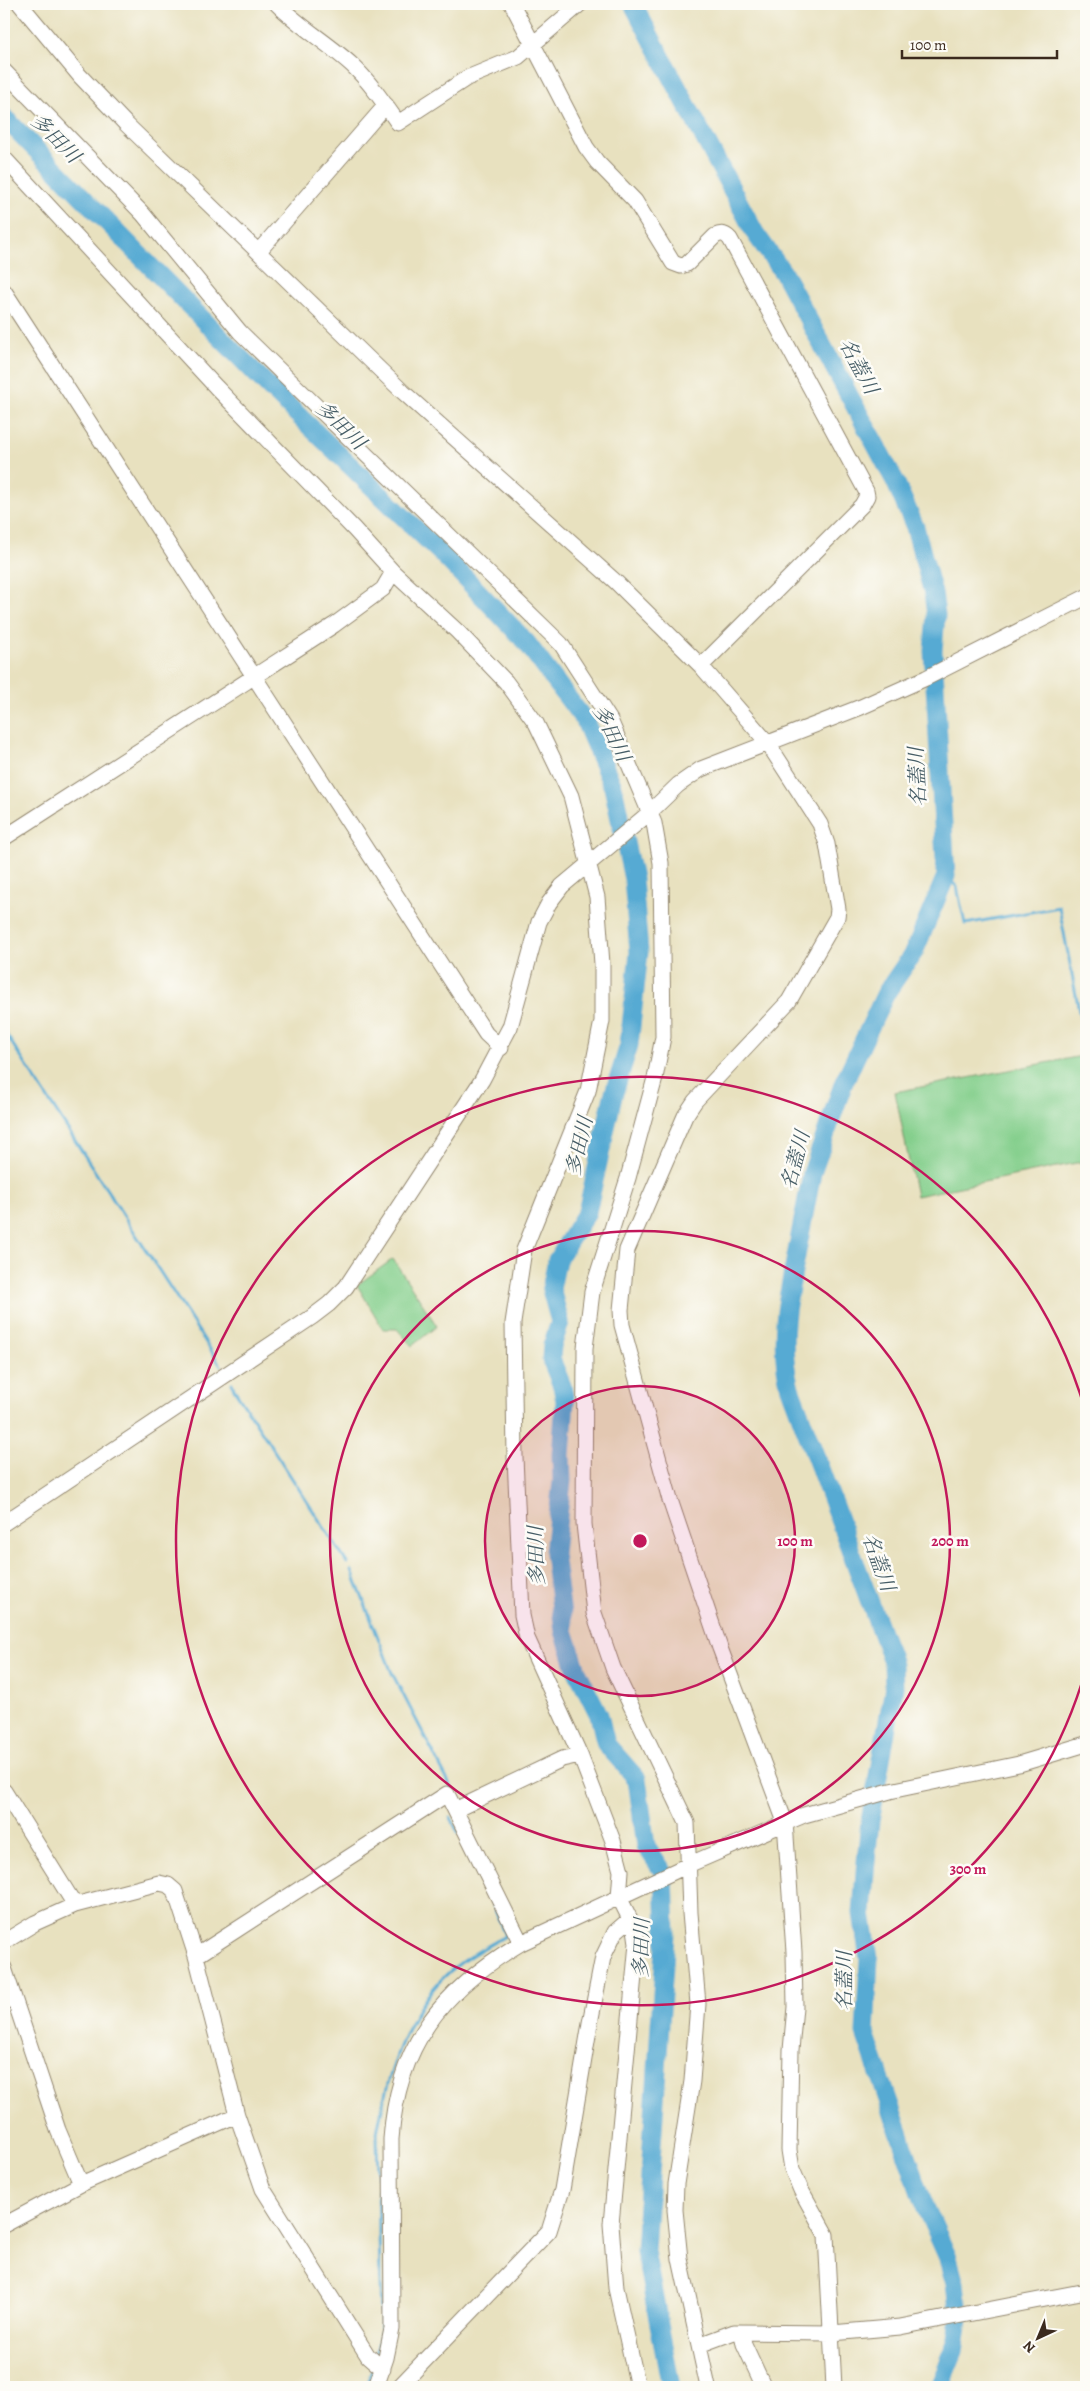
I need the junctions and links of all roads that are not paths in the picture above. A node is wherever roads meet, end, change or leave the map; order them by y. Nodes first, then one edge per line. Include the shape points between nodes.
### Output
1 (20, 4) edge
2 (277, 4) edge
3 (512, 4) edge
4 (580, 4) edge
5 (532, 44) junction
6 (4, 70) edge
7 (386, 105) junction
8 (4, 158) edge
9 (259, 251) junction
10 (4, 291) edge
11 (393, 572) junction
12 (1086, 597) edge
13 (701, 666) junction
14 (254, 677) junction
15 (767, 742) junction
16 (646, 816) junction
17 (4, 838) edge
18 (591, 862) junction
19 (501, 1048) junction
20 (4, 1523) edge
21 (1086, 1744) edge
22 (580, 1755) junction
23 (4, 1791) edge
24 (455, 1810) junction
25 (785, 1822) junction
26 (684, 1867) junction
27 (623, 1895) junction
28 (75, 1905) junction
29 (630, 1919) junction
30 (4, 1942) edge
31 (521, 1943) junction
32 (196, 1956) junction
33 (4, 1968) edge
34 (237, 2115) junction
35 (81, 2184) junction
36 (4, 2223) edge
37 (1086, 2291) edge
38 (832, 2333) junction
39 (742, 2334) junction
40 (699, 2345) junction
41 (378, 2365) junction
42 (378, 2386) edge
43 (399, 2387) edge
44 (638, 2387) edge
45 (708, 2387) edge
46 (764, 2387) edge
47 (834, 2387) edge

1 - 9 street via 80,76 125,123
2 - 7 street via 352,65
3 - 5 street
4 - 5 street
5 - 7 street via 518,57 467,78 398,123
5 - 13 street via 586,147 635,201 673,263 687,264 720,233 730,239 866,491 862,505
6 - 16 street via 142,214 240,332 561,644 610,720 647,806
7 - 9 street
8 - 11 street
9 - 13 street via 403,392 616,582
10 - 14 street
11 - 14 street via 383,589
11 - 18 street via 506,682 536,723 572,796
12 - 15 street via 926,678 861,707
13 - 15 street
14 - 17 street
14 - 19 street via 486,1034
15 - 16 street via 701,769 678,784
15 - 25 street via 824,831 837,917 789,1001 695,1101 685,1116 627,1250 621,1310 622,1325 670,1500 720,1648
16 - 18 street
16 - 26 street via 654,823 661,863 663,1036 656,1078 592,1292 586,1348 584,1524 594,1613 614,1668 687,1823
18 - 19 street via 562,886 539,922 518,1005
18 - 22 street via 602,964 602,1021 588,1091 524,1250 513,1323 514,1457 522,1615 527,1638
19 - 20 street via 346,1287 329,1304
21 - 25 street via 1019,1764 890,1791
22 - 24 street via 562,1759
22 - 27 street via 613,1841
23 - 28 street
24 - 31 street
24 - 32 street via 447,1794
25 - 26 street
25 - 38 street via 795,2007 788,2150 801,2190 826,2235
26 - 27 street
26 - 40 street via 698,2004 692,2081 676,2184 676,2210 680,2259
27 - 29 street
27 - 31 street
28 - 30 street via 35,1923
28 - 32 street via 158,1884 168,1885 175,1891
29 - 43 street via 615,1932 603,1957 562,2190 549,2231
29 - 44 street via 637,1943 611,2224 616,2288
31 - 41 street via 467,1979 446,2000 420,2037 399,2081 391,2139 392,2329
32 - 34 street
33 - 35 street via 58,2130
34 - 35 street
34 - 41 street via 262,2189
35 - 36 street
37 - 38 street via 900,2327
38 - 39 street
38 - 47 street
39 - 40 street via 734,2332
39 - 46 street
40 - 45 street
41 - 42 street

